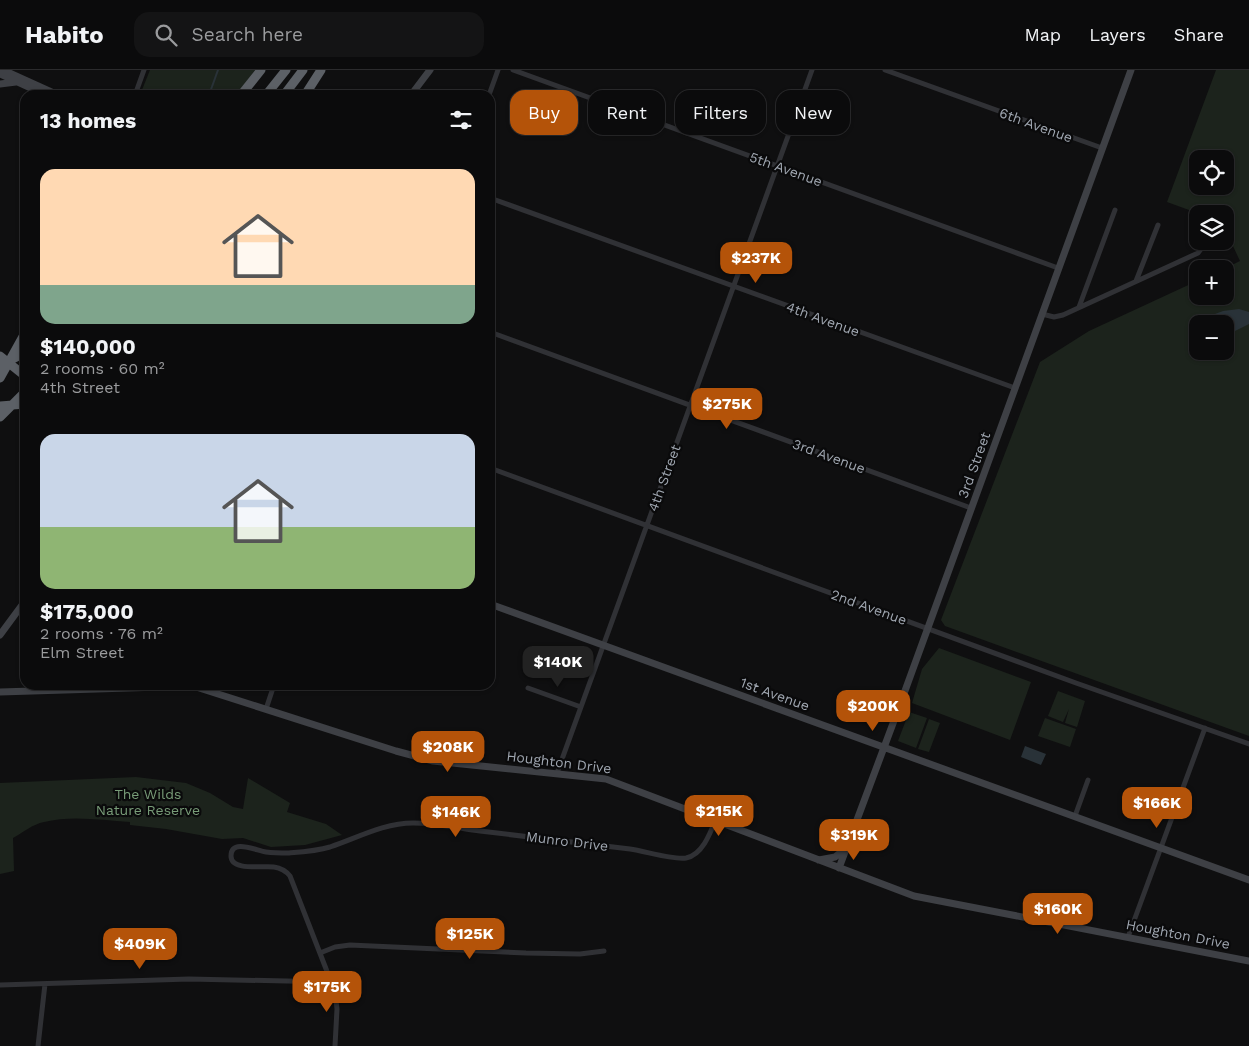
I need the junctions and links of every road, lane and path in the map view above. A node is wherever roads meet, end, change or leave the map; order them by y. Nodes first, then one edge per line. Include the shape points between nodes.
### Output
1 (3, 70) edge
2 (144, 70) edge
3 (261, 70) edge
4 (286, 70) edge
5 (303, 70) edge
6 (322, 70) edge
7 (430, 70) edge
8 (498, 70) edge
9 (513, 70) edge
10 (812, 70) edge
11 (885, 70) edge
12 (1130, 70) edge
13 (0, 74) edge
14 (19, 82) junction
15 (0, 84) edge
16 (36, 90) edge
17 (47, 90) edge
18 (137, 90) edge
19 (245, 90) edge
20 (270, 90) edge
21 (288, 90) edge
22 (309, 90) edge
23 (415, 90) edge
24 (491, 90) edge
25 (1102, 148) junction
26 (778, 166) junction
27 (495, 200) edge
28 (1115, 210) dead end
29 (1158, 225) dead end
30 (1200, 250) edge
31 (1058, 268) junction
32 (1136, 282) junction
33 (734, 286) junction
34 (1079, 308) junction
35 (1042, 314) junction
36 (495, 334) edge
37 (20, 342) edge
38 (20, 355) edge
39 (0, 356) edge
40 (0, 365) edge
41 (20, 370) edge
42 (20, 372) edge
43 (0, 379) edge
44 (1015, 388) junction
45 (20, 397) edge
46 (20, 404) edge
47 (0, 406) edge
48 (691, 406) junction
49 (0, 417) edge
50 (495, 470) edge
51 (971, 508) junction
52 (647, 525) junction
53 (495, 606) edge
54 (20, 609) edge
55 (928, 627) junction
56 (0, 635) edge
57 (604, 646) junction
58 (528, 688) dead end
59 (22, 690) edge
60 (202, 690) edge
61 (272, 690) edge
62 (0, 692) edge
63 (581, 707) junction
64 (266, 709) junction
65 (1205, 728) junction
66 (1249, 744) edge
67 (884, 747) junction
68 (557, 773) junction
69 (1088, 780) dead end
70 (1075, 816) junction
71 (715, 820) junction
72 (848, 845) junction
73 (1161, 848) junction
74 (817, 860) junction
75 (839, 868) junction
76 (1249, 880) edge
77 (1128, 937) junction
78 (604, 951) dead end
79 (320, 953) junction
80 (1249, 961) edge
81 (331, 982) junction
82 (45, 984) junction
83 (0, 985) edge
84 (336, 1044) edge
85 (38, 1046) edge

1 - 13 street
1 - 17 street
2 - 18 street
3 - 19 highway
4 - 20 highway
5 - 21 highway
6 - 22 highway
7 - 23 street
8 - 24 street
9 - 26 street, 5th Avenue
10 - 26 street, 4th Street
11 - 25 street, 6th Avenue
12 - 25 street, 3rd Street
13 - 14 street
14 - 15 street
14 - 16 street
25 - 31 street, 3rd Street
26 - 31 street, 5th Avenue
26 - 33 street, 4th Street
27 - 33 street, 4th Avenue
28 - 34 street
29 - 32 street
30 - 32 street
31 - 35 street, 3rd Street
32 - 34 street
33 - 44 street, 4th Avenue
33 - 48 street, 4th Street
34 - 35 street via 1057,317
35 - 44 street, 3rd Street
36 - 48 street, 3rd Avenue
37 - 43 highway
38 - 40 highway
39 - 42 highway
41 - 43 highway
44 - 51 street, 3rd Street
45 - 49 highway
46 - 47 highway
48 - 51 street, 3rd Avenue
48 - 52 street, 4th Street
50 - 52 street, 2nd Avenue
51 - 55 street, 3rd Street
52 - 55 street, 2nd Avenue
52 - 57 street, 4th Street
53 - 57 street, 1st Avenue
54 - 56 street
55 - 65 street, 2nd Avenue
55 - 67 street, 3rd Street
57 - 63 street, 4th Street
57 - 67 street, 1st Avenue
58 - 63 street
59 - 62 street, Houghton Drive
60 - 64 street, Houghton Drive
61 - 64 street
63 - 68 street, 4th Street
64 - 68 street, Houghton Drive via 433,761
65 - 66 street, 2nd Avenue
65 - 73 street
67 - 70 street, 1st Avenue
67 - 72 street, 3rd Street
68 - 71 street, Houghton Drive via 606,779
69 - 70 street
70 - 73 street, 1st Avenue
71 - 74 street, Houghton Drive
71 - 79 street, Munro Drive via 701,847 685,858 414,823 384,827 329,847 304,852 271,853 244,846 234,849 231,858 236,864 276,867 290,876
72 - 74 street via 836,857
72 - 75 street, 3rd Street
73 - 76 street, 1st Avenue
73 - 77 street
74 - 75 street, Houghton Drive
75 - 77 street, Houghton Drive via 930,900
77 - 80 street, Houghton Drive
78 - 79 street via 526,953 350,945
79 - 81 street, Munro Drive
81 - 82 street via 189,979
81 - 84 street, Munro Drive via 337,1009
82 - 83 street
82 - 85 street

